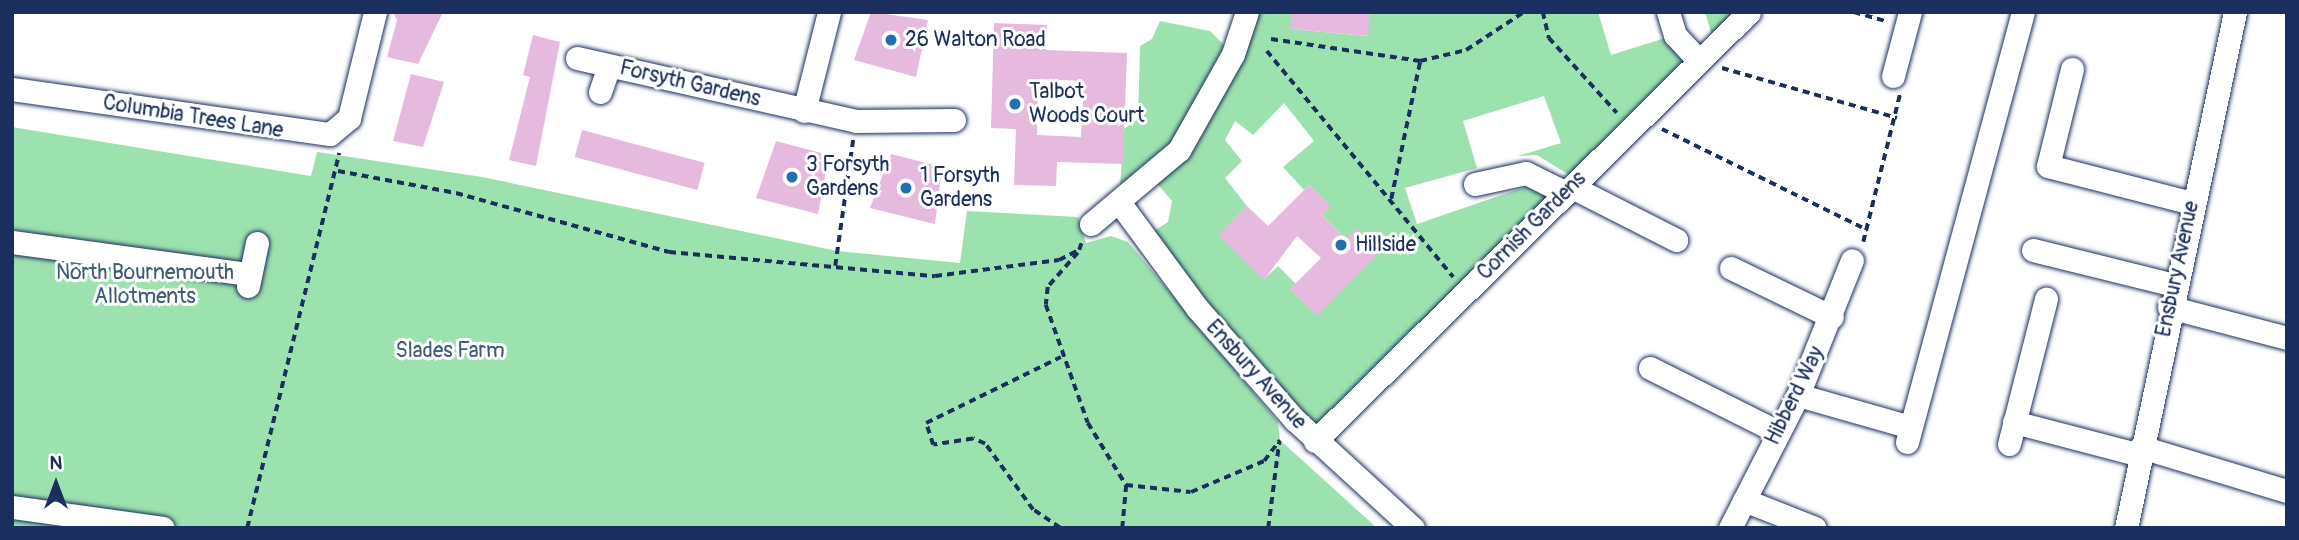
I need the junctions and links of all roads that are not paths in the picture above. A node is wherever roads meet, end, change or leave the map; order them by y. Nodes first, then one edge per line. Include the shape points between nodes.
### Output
1 (375, 12) edge
2 (829, 12) edge
3 (1668, 12) edge
4 (1749, 12) edge
5 (2235, 12) edge
6 (2020, 13) edge
7 (1242, 14) edge
8 (1908, 20) edge
9 (576, 58) dead end
10 (1699, 61) junction
11 (609, 65) junction
12 (2072, 69) dead end
13 (1893, 76) road end
14 (12, 89) edge
15 (600, 92) dead end
16 (804, 111) junction
17 (954, 120) dead end
18 (1475, 184) dead end
19 (1569, 190) junction
20 (1119, 202) junction
21 (2193, 203) junction
22 (1091, 224) road end
23 (1676, 240) dead end
24 (12, 242) edge
25 (257, 243) dead end
26 (2034, 250) dead end
27 (1852, 260) road end
28 (1731, 268) dead end
29 (2172, 296) junction
30 (2046, 299) dead end
31 (1832, 317) junction
32 (2287, 338) edge
33 (1650, 368) dead end
34 (1798, 395) junction
35 (1778, 432) junction
36 (1315, 440) junction
37 (2141, 451) junction
38 (2287, 491) edge
39 (1744, 500) junction
40 (12, 507) edge
41 (163, 528) edge
42 (1413, 528) edge
43 (1730, 528) edge
44 (1815, 528) edge
45 (2126, 528) edge

1 - 14 street, Columbia Trees Lane via 349,118 330,134
2 - 16 street
3 - 10 street via 1675,35
4 - 10 street, Cornish Gardens
5 - 21 street, Ensbury Avenue
6 - 34 street via 1908,435
7 - 20 street via 1179,150
8 - 13 street
9 - 11 street, Forsyth Gardens
10 - 19 street, Cornish Gardens
11 - 15 street
11 - 16 street, Forsyth Gardens
12 - 21 street via 2048,166
16 - 17 street, Forsyth Gardens via 856,121
18 - 19 street via 1526,173
19 - 23 street
19 - 36 street, Cornish Gardens
20 - 22 street
20 - 36 street, Ensbury Avenue via 1198,309
21 - 29 street, Ensbury Avenue
24 - 25 street via 249,280
26 - 29 street
27 - 31 street, Hibberd Way
28 - 31 street
29 - 32 street
29 - 37 street, Ensbury Avenue
30 - 37 street via 2011,433
31 - 34 street, Hibberd Way
33 - 35 street
34 - 35 street, Hibberd Way
35 - 39 street, Hibberd Way
36 - 42 street, Ensbury Avenue
37 - 38 street
37 - 45 street, Ensbury Avenue
39 - 43 street, Hibberd Way
39 - 44 street
40 - 41 street

